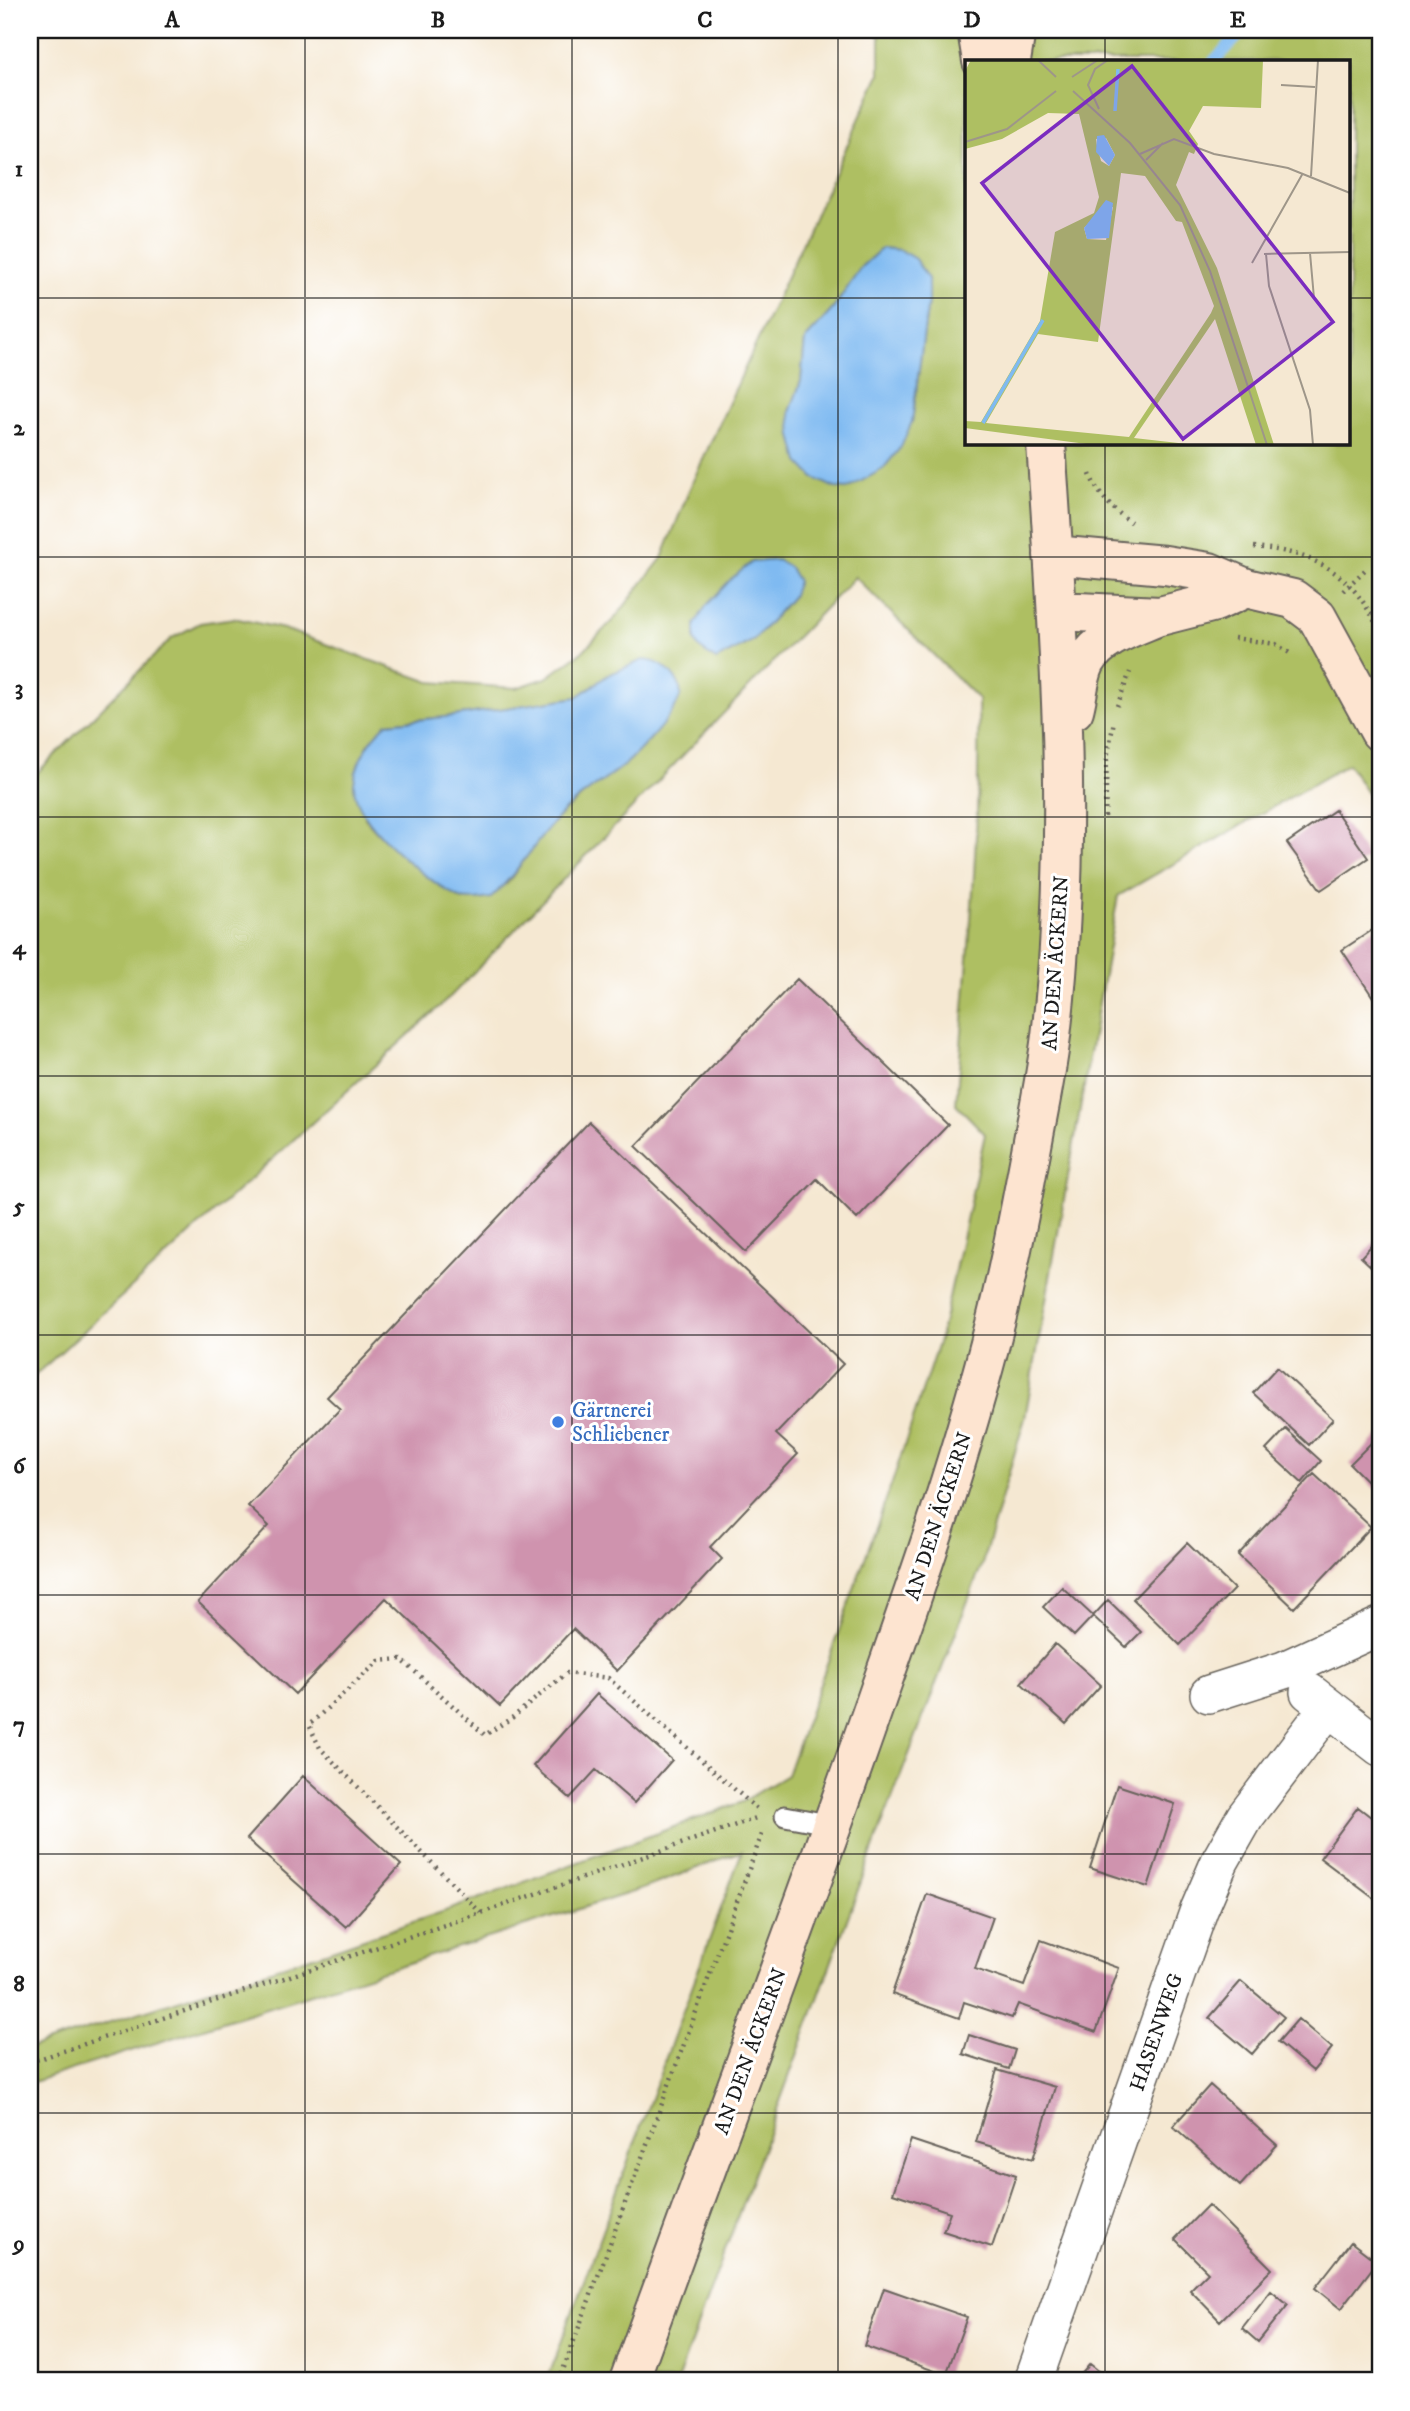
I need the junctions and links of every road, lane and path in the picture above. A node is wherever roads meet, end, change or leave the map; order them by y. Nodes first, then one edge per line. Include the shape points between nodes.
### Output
1 (977, 30) edge
2 (1016, 30) edge
3 (982, 60) edge
4 (1011, 60) edge
5 (1046, 444) edge
6 (1088, 468) dead end
7 (1121, 516) dead end
8 (1053, 555) junction
9 (1246, 588) junction
10 (1058, 611) junction
11 (1160, 616) junction
12 (1225, 637) dead end
13 (1298, 659) dead end
14 (1380, 732) edge
15 (1064, 753) junction
16 (1380, 1626) edge
17 (1284, 1670) junction
18 (1209, 1695) dead end
19 (1328, 1708) junction
20 (1380, 1747) edge
21 (785, 1815) joint
22 (833, 1825) junction
23 (481, 1913) junction
24 (30, 2062) edge
25 (559, 2381) edge
26 (629, 2381) edge
27 (1033, 2381) edge

1 - 3 main road
2 - 4 main road
5 - 8 main road, AN DEN ÄCKERN
6 - 7 path via 1091,479
8 - 9 main road via 1209,572
8 - 10 main road, AN DEN ÄCKERN
9 - 11 main road via 1215,602
9 - 14 main road via 1293,599 1317,617
10 - 11 main road
10 - 15 main road, AN DEN ÄCKERN
11 - 15 main road via 1124,630 1086,662
12 - 13 path via 1276,644
15 - 22 main road, AN DEN ÄCKERN via 1062,913 1052,1030 1020,1213 966,1431
16 - 17 street
17 - 18 street
17 - 19 street
19 - 20 street
19 - 27 street, HASENWEG via 1245,1817 1220,1861
21 - 22 lane
21 - 25 path via 769,1815
22 - 26 main road, AN DEN ÄCKERN
23 - 23 path via 506,1904 764,1815 608,1678 567,1673 485,1735 401,1659 379,1661 309,1725 320,1748
23 - 24 path

